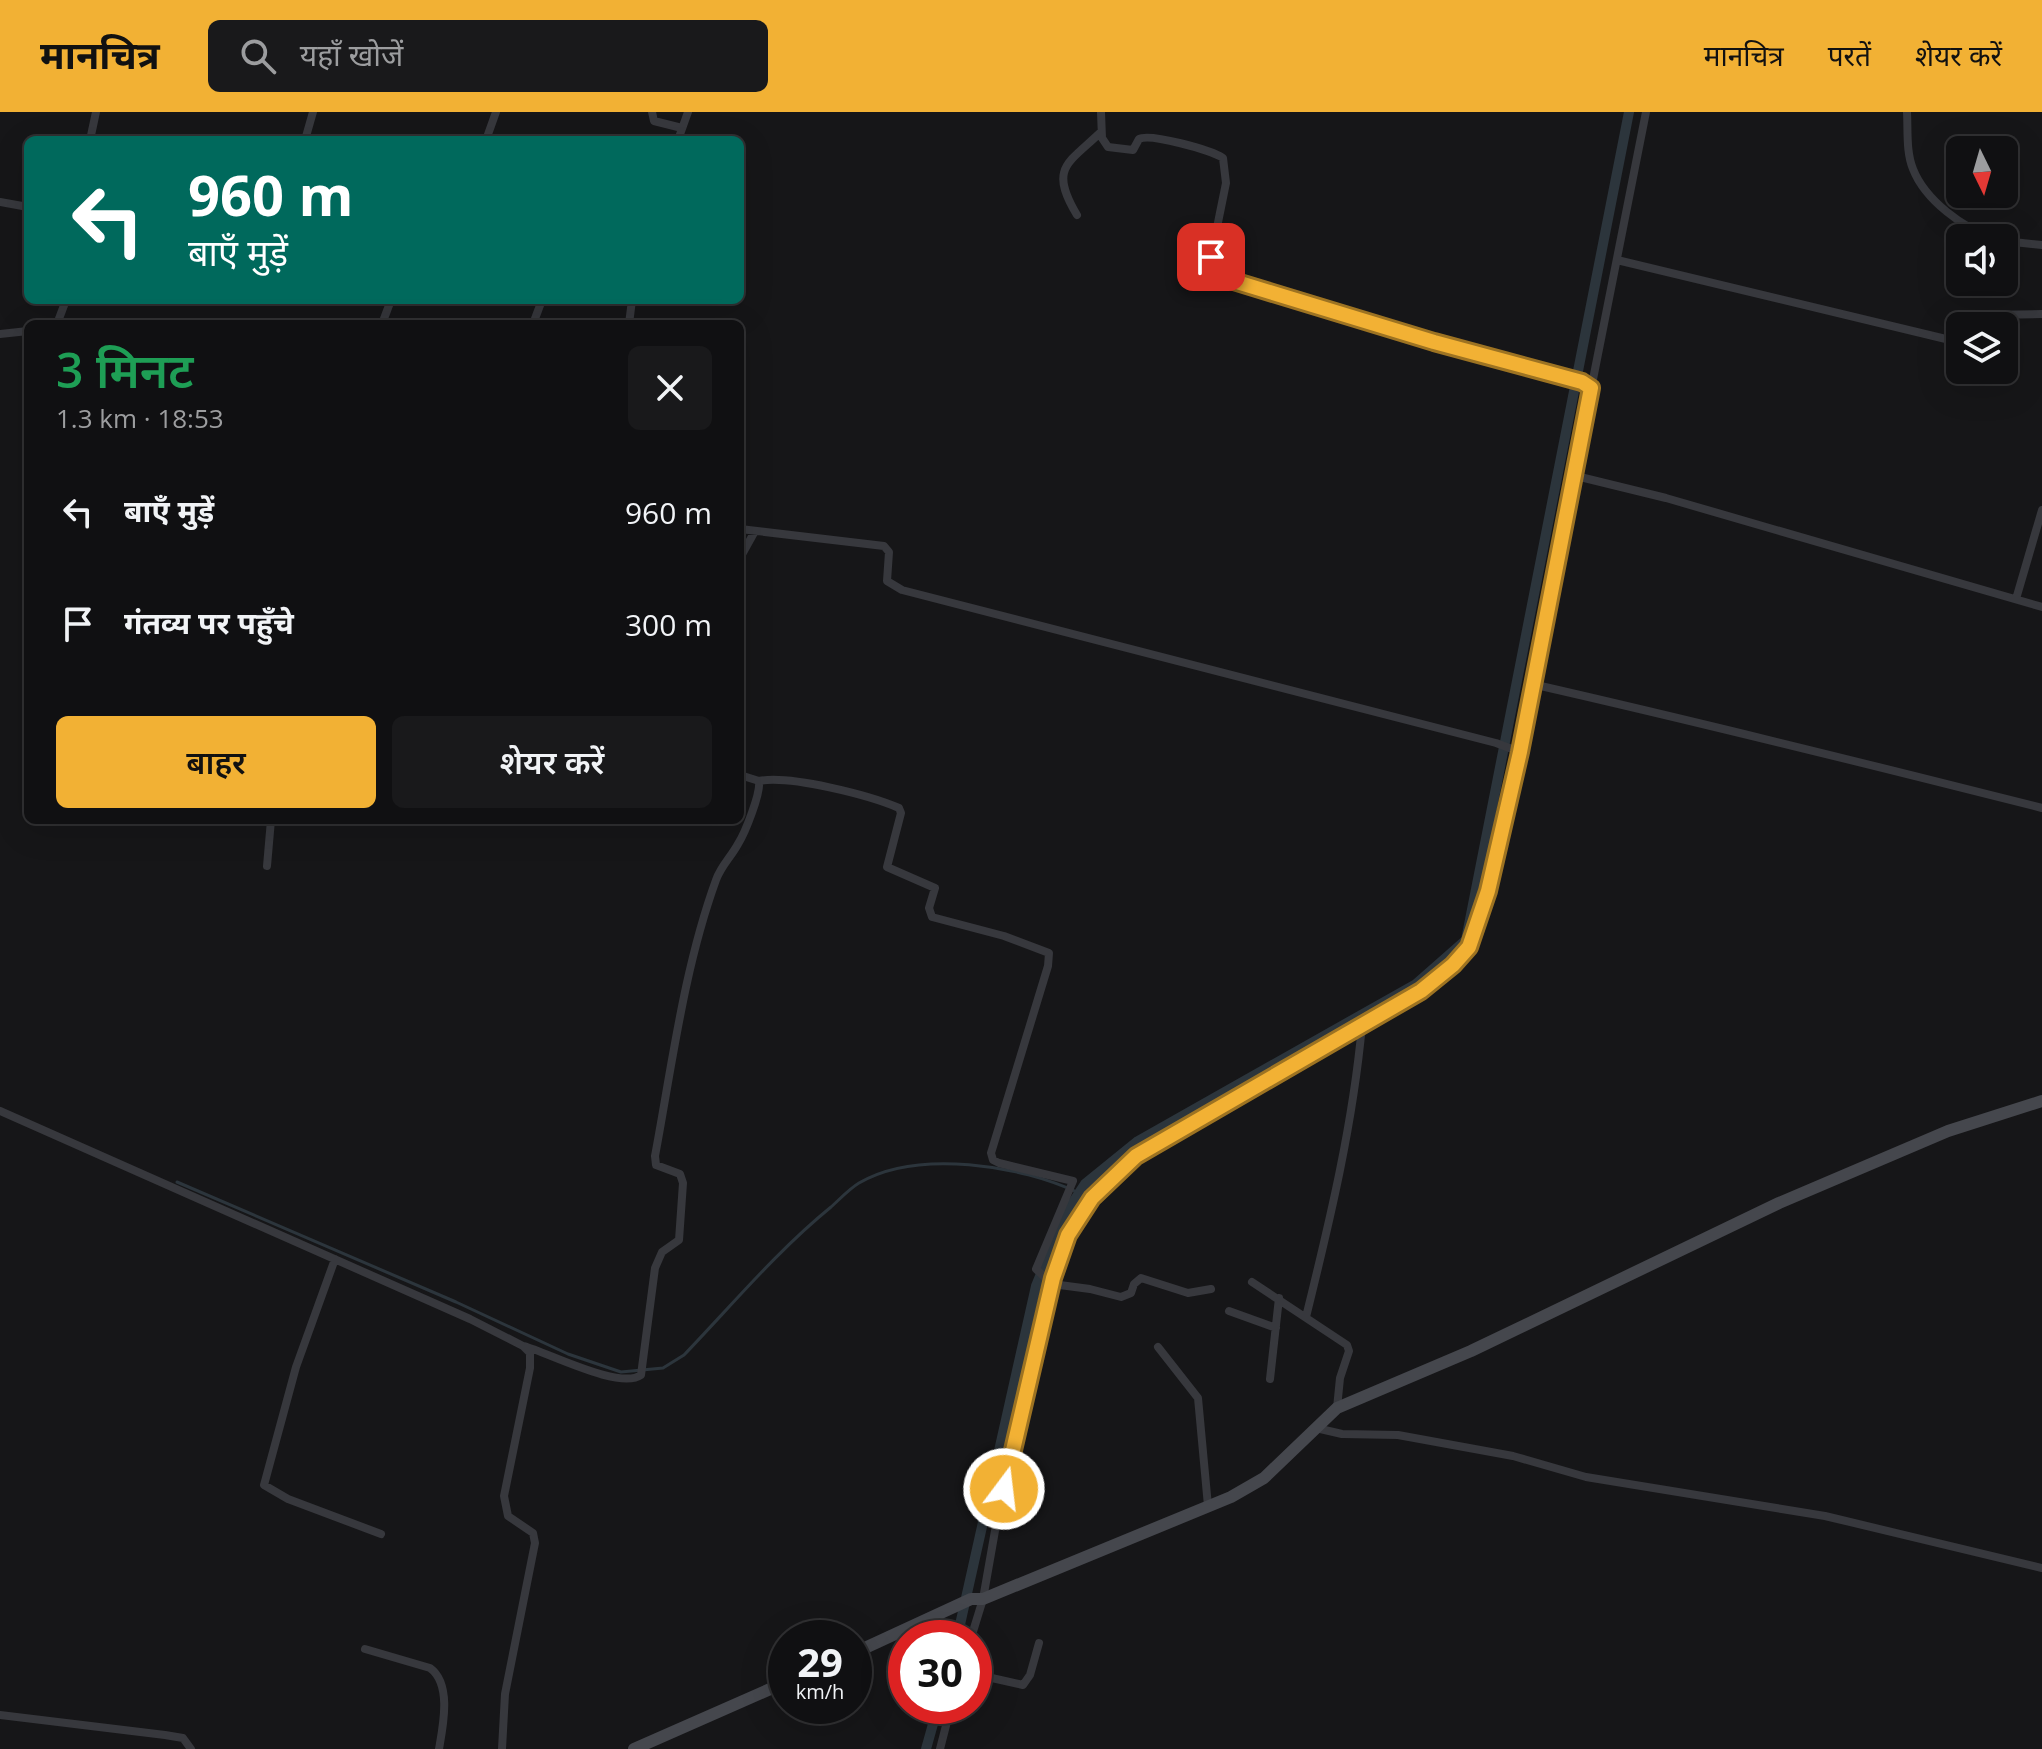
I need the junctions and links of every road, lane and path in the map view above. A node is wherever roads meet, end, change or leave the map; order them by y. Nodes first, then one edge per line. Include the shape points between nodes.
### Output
1 (96, 112) edge
2 (313, 112) edge
3 (496, 112) edge
4 (652, 112) edge
5 (688, 112) edge
6 (1101, 112) edge
7 (1646, 112) edge
8 (1907, 112) edge
9 (682, 128) junction
10 (1101, 132) junction
11 (91, 136) edge
12 (306, 136) edge
13 (487, 136) edge
14 (679, 136) edge
15 (0, 202) edge
16 (24, 206) edge
17 (1077, 215) dead end
18 (1960, 224) edge
19 (2018, 242) edge
20 (2042, 245) edge
21 (1617, 260) junction
22 (2018, 314) edge
23 (2042, 314) edge
24 (24, 331) edge
25 (0, 334) edge
26 (1946, 339) edge
27 (1591, 388) junction
28 (1572, 475) junction
29 (2042, 510) edge
30 (744, 530) edge
31 (755, 531) junction
32 (744, 551) edge
33 (2016, 599) junction
34 (2042, 607) edge
35 (1532, 684) junction
36 (1520, 752) junction
37 (744, 776) edge
38 (759, 781) junction
39 (2042, 808) edge
40 (271, 824) edge
41 (267, 866) dead end
42 (1362, 1025) junction
43 (2042, 1101) edge
44 (0, 1111) edge
45 (335, 1259) junction
46 (1048, 1281) junction
47 (1252, 1282) dead end
48 (1211, 1289) dead end
49 (1279, 1298) junction
50 (1229, 1311) dead end
51 (1306, 1317) junction
52 (1276, 1328) junction
53 (523, 1346) junction
54 (1158, 1347) dead end
55 (1270, 1379) dead end
56 (1337, 1408) junction
57 (1316, 1428) junction
58 (1208, 1506) junction
59 (381, 1534) dead end
60 (2042, 1568) edge
61 (972, 1600) junction
62 (971, 1620) edge
63 (1039, 1643) dead end
64 (872, 1645) edge
65 (365, 1649) dead end
66 (992, 1678) edge
67 (768, 1690) edge
68 (0, 1715) edge
69 (946, 1724) edge
70 (191, 1749) edge
71 (439, 1749) edge
72 (502, 1749) edge
73 (634, 1749) edge
74 (940, 1749) edge

1 - 11 street
2 - 12 street
3 - 13 street
4 - 9 street via 654,121
5 - 9 street
6 - 10 street
7 - 21 street
8 - 18 street via 1909,155 1920,182
9 - 14 street
10 - 17 street via 1062,175 1064,194
10 - 27 street via 1104,143 1115,149 1133,150 1149,135 1223,158 1226,183 1211,257 1219,276
15 - 16 street
19 - 20 street
21 - 26 street
21 - 27 street
22 - 23 street
24 - 25 street
27 - 28 street
28 - 33 street
28 - 35 street
29 - 33 street
30 - 31 street
31 - 32 street
31 - 36 street via 884,546 889,552 887,581 902,590
33 - 34 street
35 - 36 street
35 - 39 street
36 - 42 street via 1488,891 1469,947 1421,991
37 - 38 street
38 - 46 street via 821,788 899,808 887,867 935,888 932,917 1049,953 991,1157 1070,1177 1073,1186 1036,1269
38 - 53 street via 744,833 714,885 678,1031 654,1162 683,1179 680,1238 657,1262 642,1372 632,1380 603,1374
40 - 41 street
42 - 46 street via 1119,1169 1076,1219
42 - 51 street via 1346,1150
43 - 56 main road via 1948,1131 1779,1203 1471,1351
44 - 45 street
45 - 53 street
45 - 59 street via 292,1380 264,1485
46 - 48 street via 1121,1297 1141,1278 1188,1293
46 - 61 street via 996,1525
47 - 49 street
49 - 51 street
49 - 52 street
50 - 52 street
51 - 56 street via 1349,1351
52 - 55 street
53 - 72 street via 531,1359 504,1496 508,1516 533,1533 535,1543 505,1694
54 - 58 street via 1198,1398
56 - 57 main road
57 - 58 main road via 1264,1478
57 - 60 street via 1398,1435 1513,1456 1586,1477 1825,1516
58 - 61 main road
61 - 62 street
61 - 64 main road
63 - 66 street via 1023,1685
65 - 71 street via 438,1675 443,1689
67 - 73 main road
68 - 70 street via 183,1738
69 - 74 street

